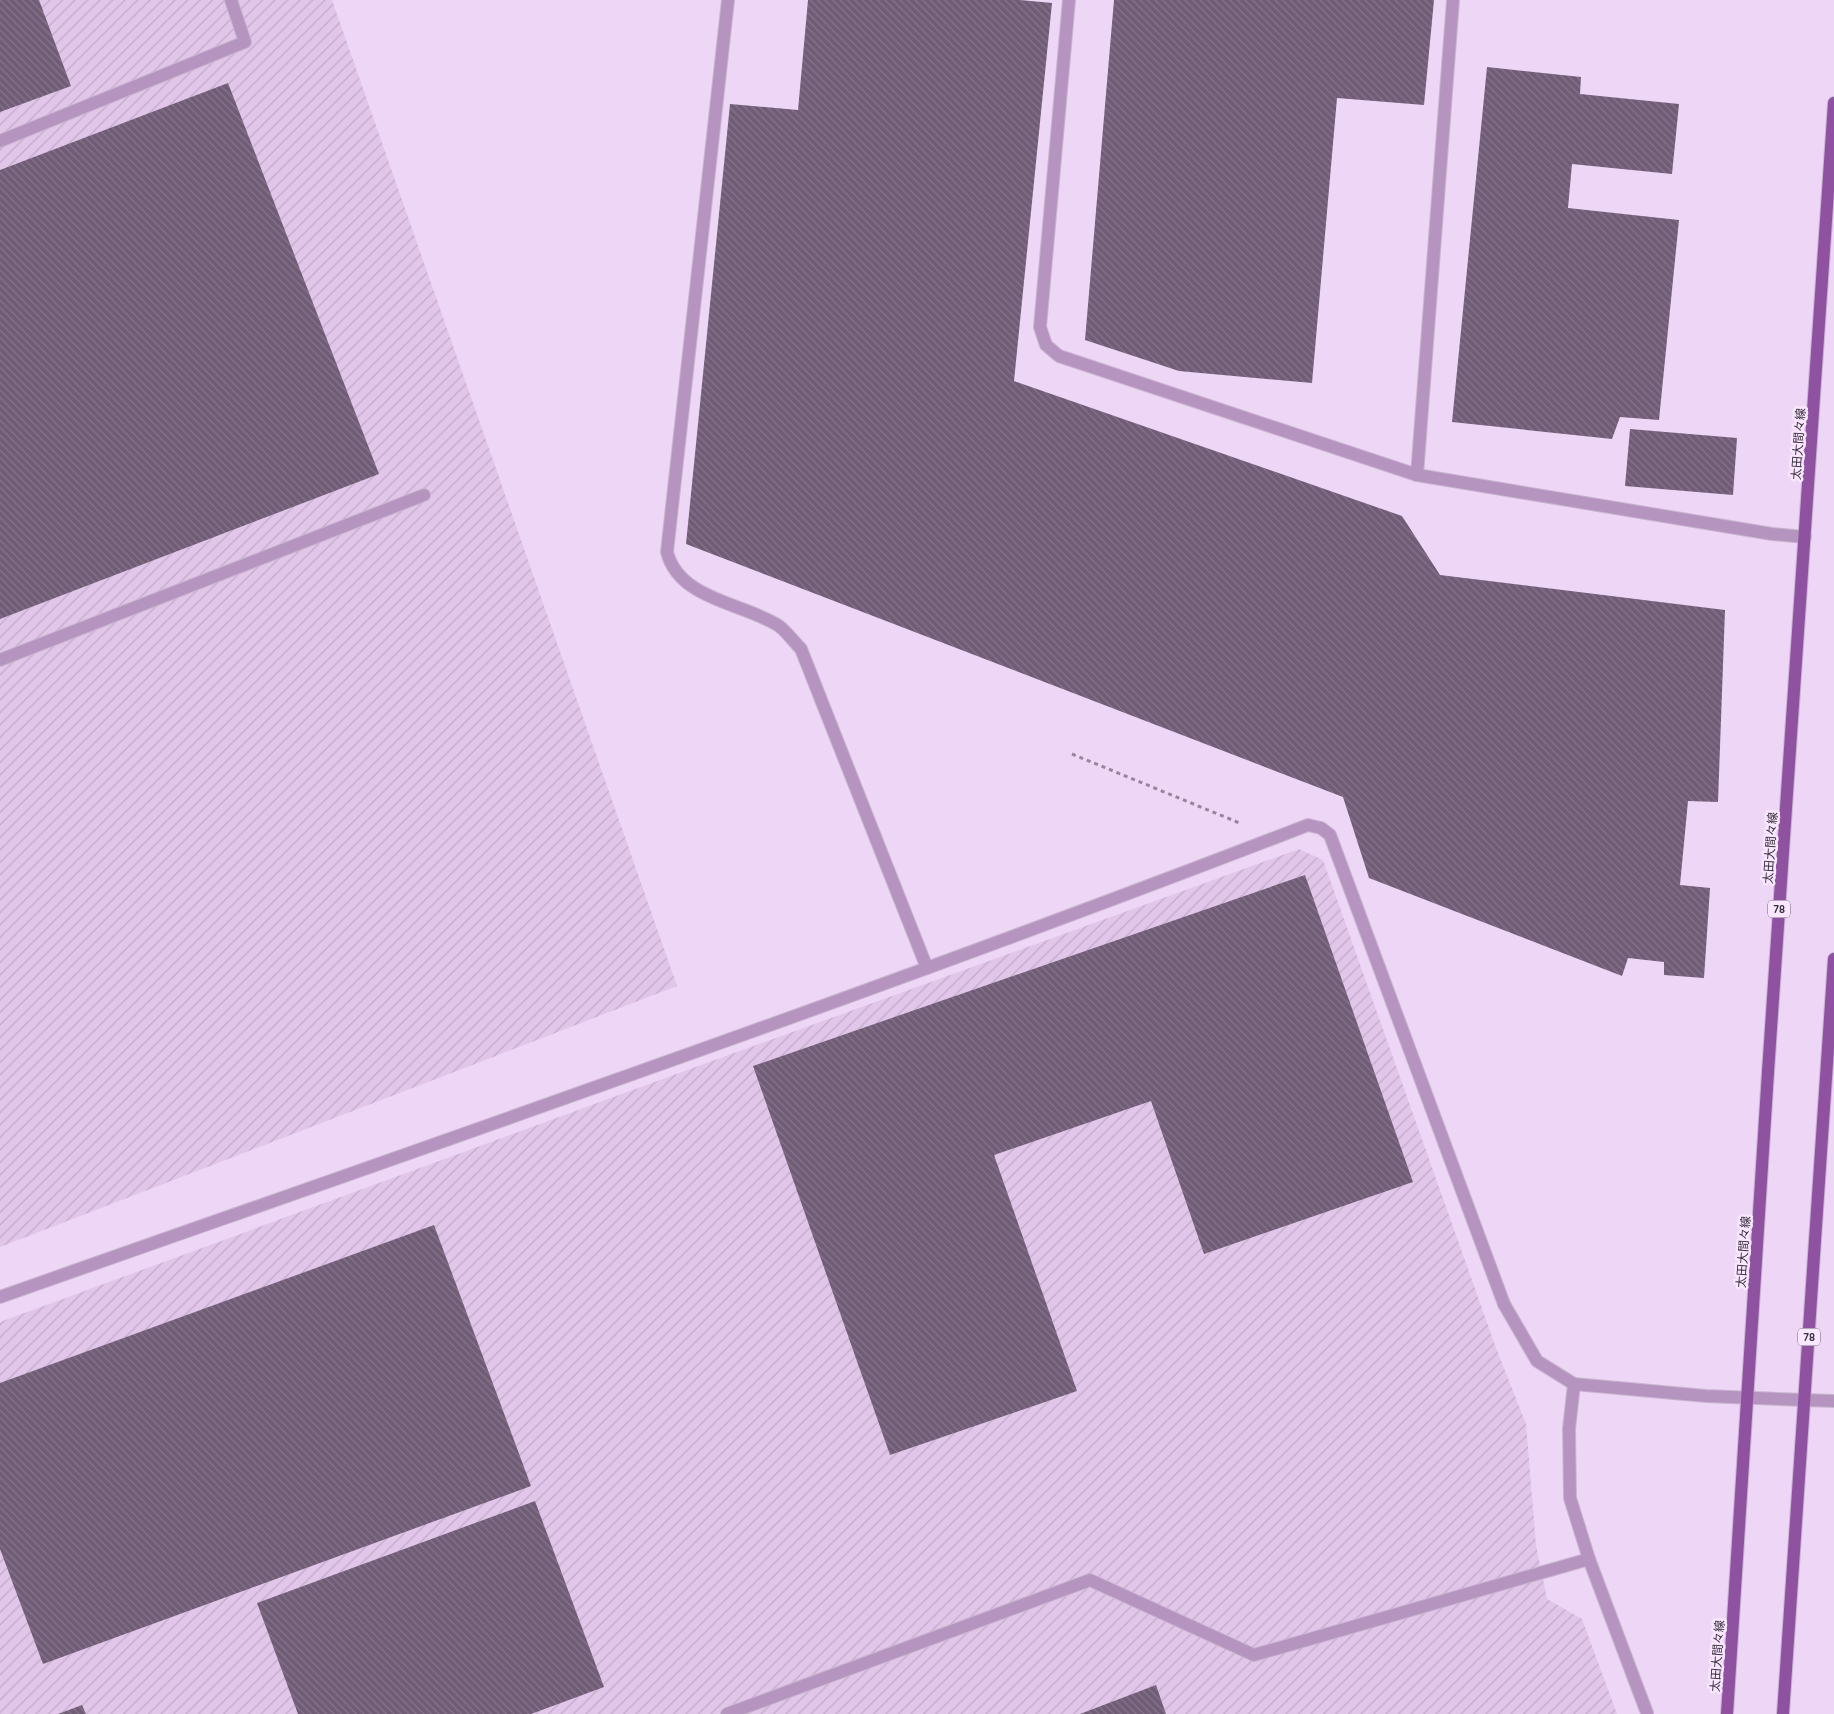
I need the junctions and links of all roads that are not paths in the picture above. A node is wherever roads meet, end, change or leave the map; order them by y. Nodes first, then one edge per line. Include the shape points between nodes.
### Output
1 (231, 0) edge
2 (728, 0) edge
3 (1069, 0) edge
4 (1453, 0) edge
5 (1834, 103) edge
6 (0, 141) edge
7 (1417, 475) junction
8 (424, 495) dead end
9 (1805, 537) junction
10 (0, 660) edge
11 (1834, 959) edge
12 (927, 968) junction
13 (0, 1297) edge
14 (1574, 1384) junction
15 (1747, 1399) junction
16 (1805, 1400) junction
17 (1834, 1401) edge
18 (1589, 1559) junction
19 (1647, 1713) edge
20 (728, 1714) edge
21 (1727, 1714) edge
22 (1783, 1714) edge

1 - 6 street via 245,42
2 - 12 street via 667,552 670,564 690,585 779,626 801,649
3 - 7 street via 1040,327 1046,345 1059,356
4 - 7 street
5 - 9 main road, 太田大間々線 / 78
7 - 9 street
8 - 10 street
9 - 15 main road, 太田大間々線 / 78
11 - 16 main road, 78
12 - 13 street
12 - 14 street via 1308,825 1320,828 1330,835 1504,1304 1537,1361
14 - 15 street
14 - 18 street via 1568,1428 1570,1498
15 - 16 street
15 - 21 main road, 太田大間々線 / 78
16 - 17 street
16 - 22 main road, 78
18 - 19 street
18 - 20 street via 1254,1655 1090,1580

